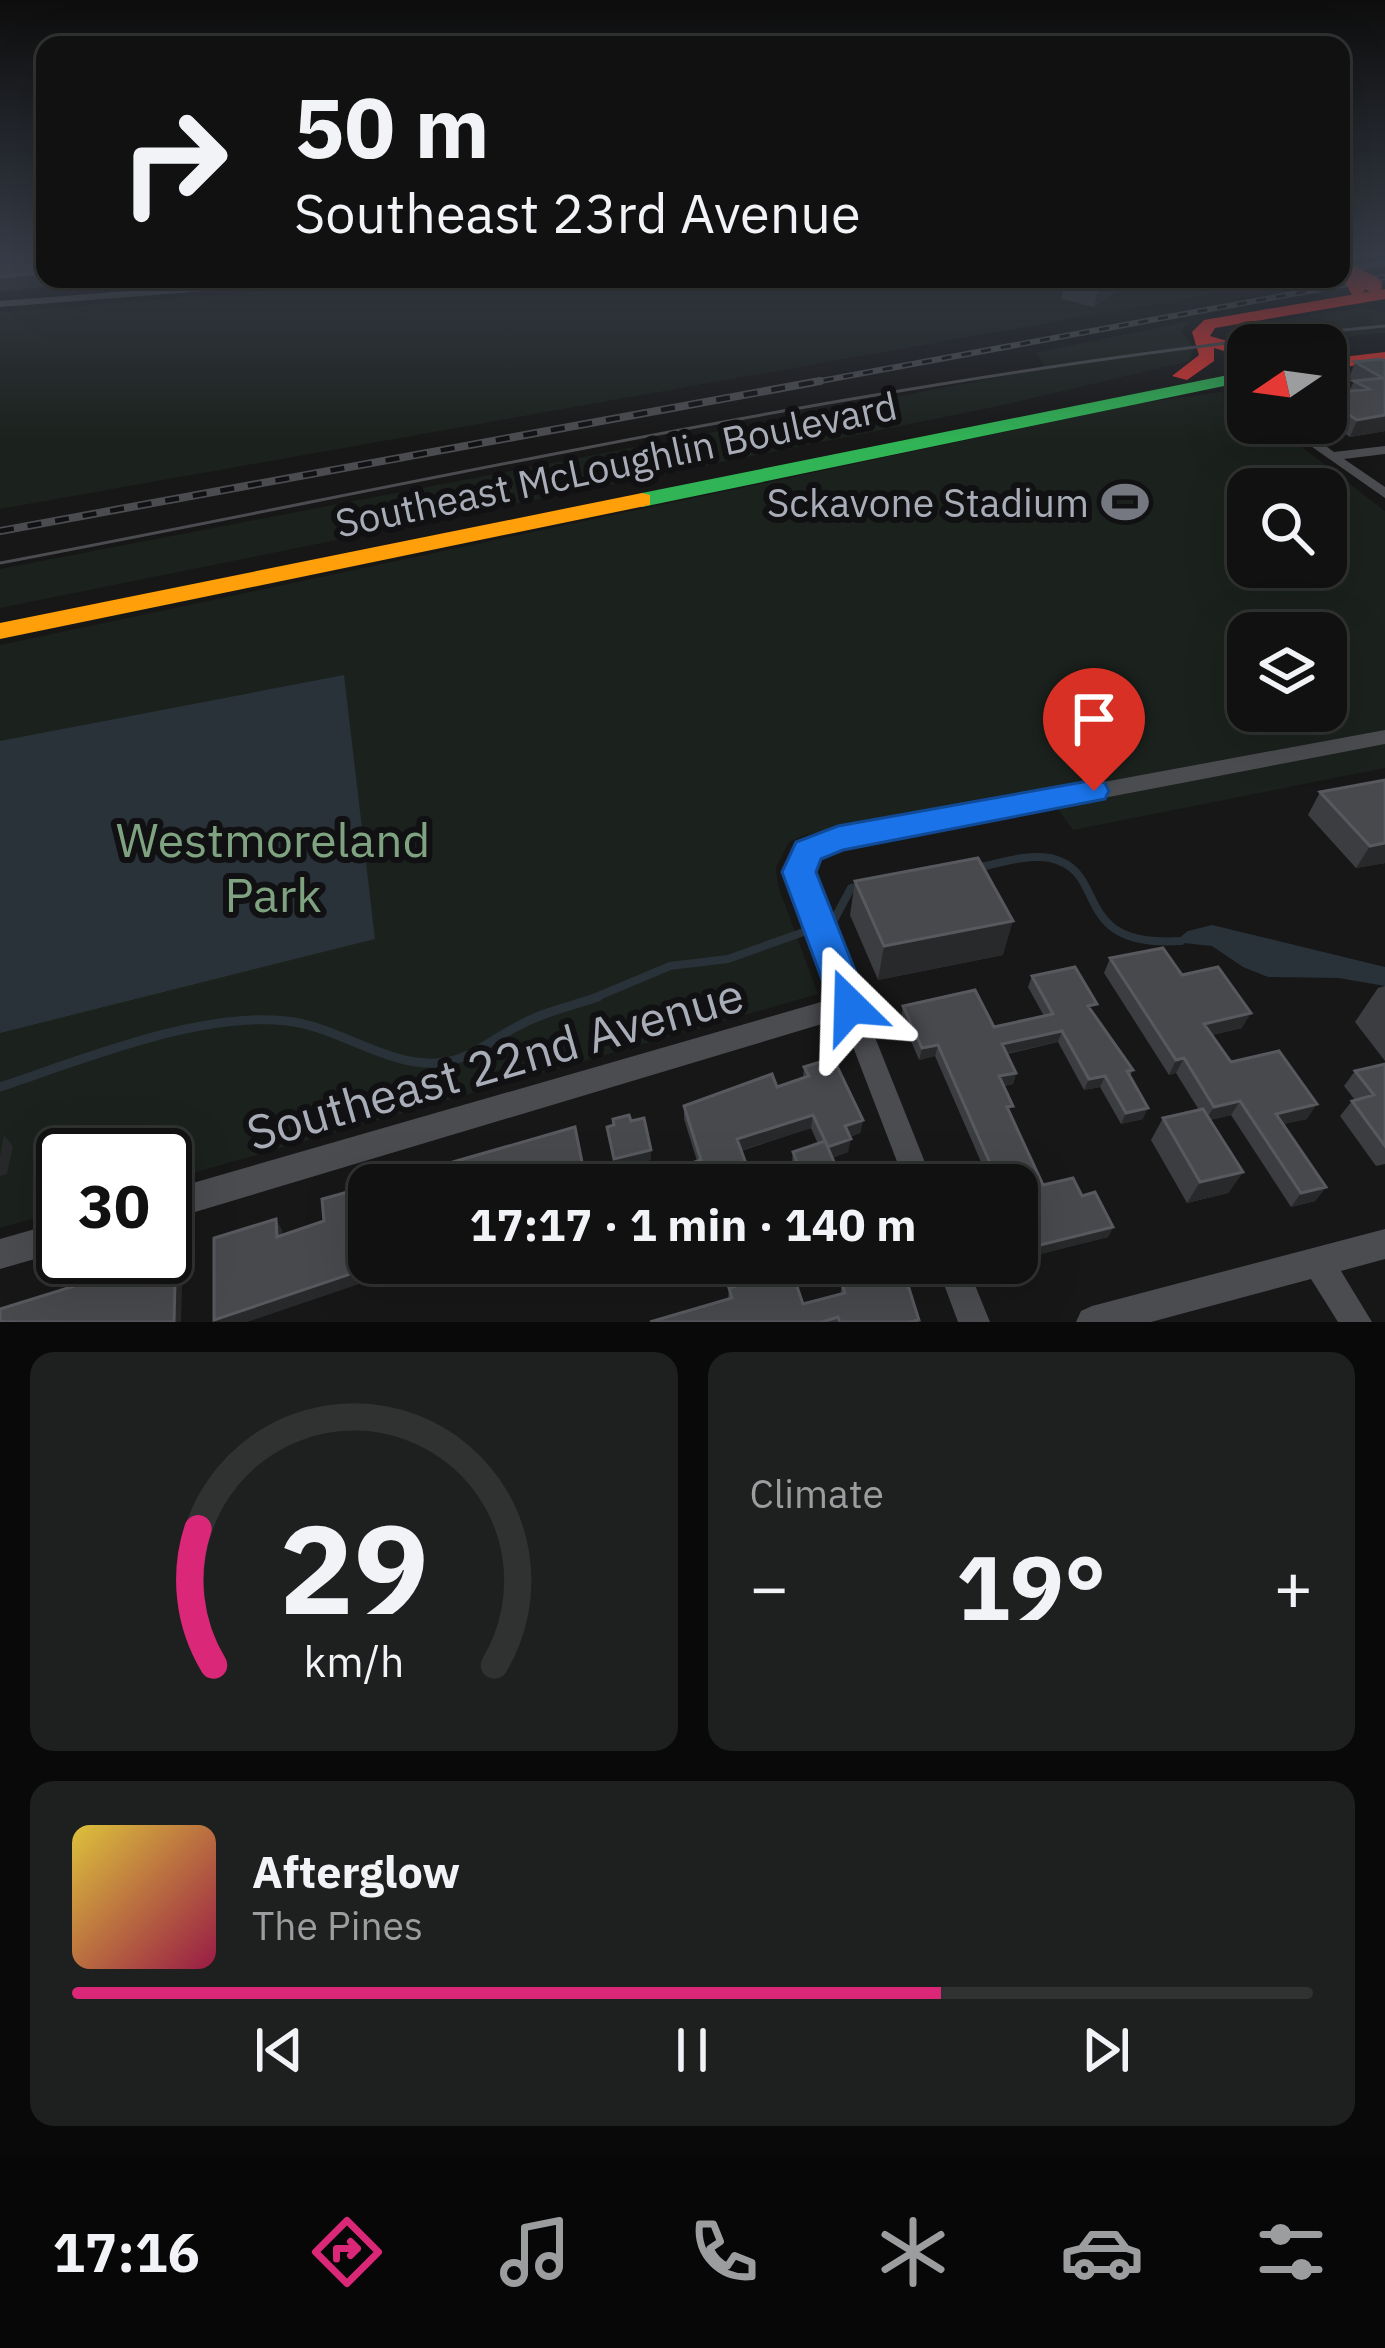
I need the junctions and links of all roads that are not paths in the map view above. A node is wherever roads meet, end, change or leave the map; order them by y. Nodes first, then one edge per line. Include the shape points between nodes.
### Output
1 (1233, 318) edge
2 (1204, 340) junction
3 (1227, 347) edge
4 (1385, 347) edge
5 (1347, 356) edge
6 (1385, 357) edge
7 (1347, 359) edge
8 (1347, 362) edge
9 (1227, 368) edge
10 (1385, 368) edge
11 (1181, 376) junction
12 (1227, 393) edge
13 (1315, 444) edge
14 (1385, 450) edge
15 (1332, 456) junction
16 (1385, 494) edge
17 (0, 617) edge
18 (0, 631) edge
19 (1385, 737) edge
20 (850, 1006) junction
21 (912, 1164) edge
22 (192, 1198) edge
23 (36, 1244) edge
24 (1385, 1244) edge
25 (0, 1254) edge
26 (1318, 1263) junction
27 (959, 1284) edge
28 (974, 1322) edge
29 (1092, 1322) edge
30 (1356, 1322) edge

1 - 2 highway via 1210,324 1200,332
2 - 3 highway
2 - 11 highway via 1208,357
4 - 5 highway
6 - 7 highway
8 - 10 highway
9 - 11 highway, Southeast McLoughlin Boulevard
11 - 17 highway, Southeast McLoughlin Boulevard
12 - 18 highway, Southeast McLoughlin Boulevard
13 - 15 street
14 - 15 street
15 - 16 street
19 - 20 street via 838,838 808,851 799,872
20 - 21 street
20 - 22 street, Southeast 22nd Avenue
23 - 25 street
24 - 26 street
26 - 29 street
26 - 30 street
27 - 28 street

